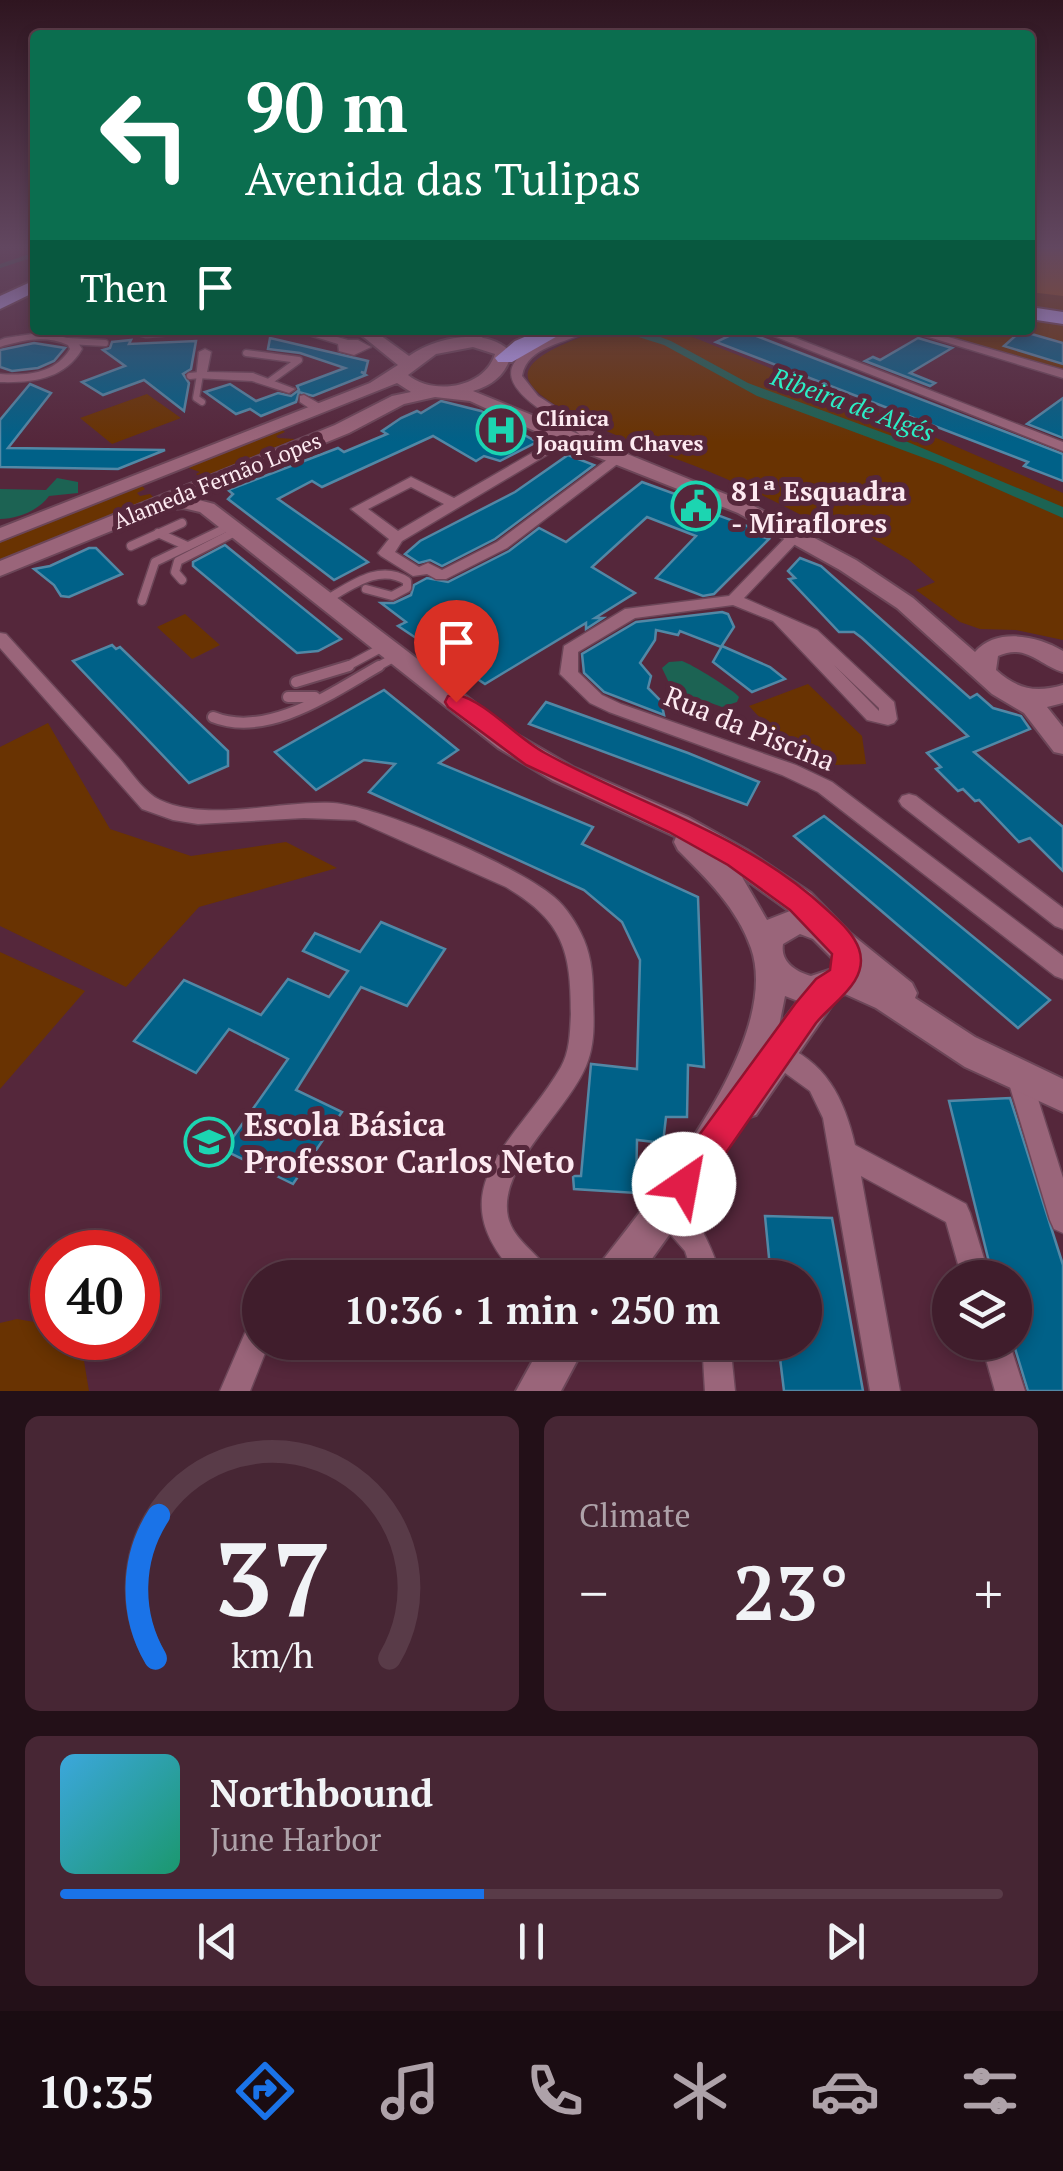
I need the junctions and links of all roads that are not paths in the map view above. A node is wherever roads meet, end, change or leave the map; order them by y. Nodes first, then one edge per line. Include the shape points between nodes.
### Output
1 (1035, 314) edge
2 (1063, 318) edge
3 (161, 335) edge
4 (317, 335) edge
5 (368, 335) edge
6 (529, 335) edge
7 (546, 335) edge
8 (572, 335) edge
9 (778, 335) edge
10 (929, 335) edge
11 (205, 338) edge
12 (408, 338) dead end
13 (68, 341) junction
14 (472, 342) edge
15 (347, 343) dead end
16 (0, 344) edge
17 (104, 344) dead end
18 (246, 353) dead end
19 (404, 370) junction
20 (1063, 374) edge
21 (195, 375) junction
22 (491, 376) junction
23 (15, 378) junction
24 (0, 380) edge
25 (270, 381) junction
26 (289, 389) dead end
27 (0, 392) edge
28 (439, 392) junction
29 (202, 402) dead end
30 (518, 414) junction
31 (260, 431) junction
32 (565, 438) junction
33 (1063, 446) edge
34 (594, 450) junction
35 (285, 452) junction
36 (616, 459) junction
37 (212, 482) junction
38 (158, 504) junction
39 (456, 505) junction
40 (207, 508) junction
41 (182, 522) dead end
42 (234, 528) junction
43 (158, 533) junction
44 (0, 535) edge
45 (795, 536) junction
46 (397, 538) junction
47 (131, 546) dead end
48 (187, 546) junction
49 (4, 571) edge
50 (182, 580) dead end
51 (366, 589) dead end
52 (326, 600) junction
53 (734, 600) junction
54 (142, 601) dead end
55 (779, 618) junction
56 (925, 618) junction
57 (0, 638) edge
58 (1000, 645) junction
59 (391, 651) junction
60 (1057, 655) edge
61 (984, 669) junction
62 (296, 682) dead end
63 (1011, 693) junction
64 (1063, 694) edge
65 (288, 696) dead end
66 (320, 696) junction
67 (213, 717) dead end
68 (1063, 745) edge
69 (908, 801) dead end
70 (624, 802) junction
71 (1063, 920) edge
72 (838, 939) junction
73 (768, 955) junction
74 (1063, 969) edge
75 (833, 984) junction
76 (922, 1020) junction
77 (778, 1054) junction
78 (1019, 1077) junction
79 (1063, 1094) edge
80 (715, 1137) junction
81 (844, 1153) junction
82 (665, 1210) junction
83 (1063, 1220) edge
84 (519, 1260) edge
85 (628, 1260) edge
86 (702, 1260) edge
87 (971, 1260) edge
88 (248, 1360) edge
89 (556, 1360) edge
90 (717, 1360) edge
91 (1001, 1360) edge
92 (234, 1391) edge
93 (538, 1391) edge
94 (720, 1391) edge
95 (886, 1391) edge
96 (1010, 1391) edge

1 - 2 highway
3 - 11 street
4 - 15 street
5 - 19 street
6 - 14 highway
7 - 14 highway via 522,345
8 - 34 street via 526,355 517,382 533,400 589,435
9 - 33 street
10 - 20 street
11 - 21 street
12 - 14 street
13 - 16 street via 24,337
13 - 17 lane
13 - 23 street via 76,349 68,363
14 - 19 street, Alameda Fernão Lopes
14 - 22 street
18 - 25 lane via 299,360
19 - 28 street via 406,385
19 - 31 street, Alameda Fernão Lopes via 310,403
21 - 25 street
21 - 29 lane
22 - 28 street, Alameda Fernão Lopes
22 - 30 street via 488,390
23 - 24 street
23 - 27 street
25 - 26 street
28 - 30 street via 470,395
28 - 35 street, Alameda Fernão Lopes via 398,400
30 - 32 street
31 - 35 street via 305,431
31 - 44 street, Alameda Fernão Lopes
32 - 34 street
32 - 39 street
34 - 36 street
35 - 37 street, Alameda Fernão Lopes
36 - 45 street
36 - 46 street via 502,545 441,576 428,568 418,573 386,553
37 - 38 street, Alameda Fernão Lopes
37 - 40 street via 204,497
38 - 40 street
38 - 49 street, Alameda Fernão Lopes
39 - 46 street
39 - 46 street via 411,480 358,509
40 - 42 street
41 - 43 lane
42 - 48 lane
42 - 50 lane via 178,561 175,572
42 - 52 street
43 - 47 lane
43 - 48 lane
45 - 53 street
45 - 56 street
48 - 54 lane via 155,562
51 - 52 lane via 397,595 408,581 379,573
52 - 59 street
53 - 55 street, Rua da Piscina
53 - 74 street, Rua da Piscina via 630,613 570,650 569,674 615,708 825,787
55 - 55 street, Rua da Piscina via 811,634 888,706 888,719 873,716
56 - 58 street
56 - 61 street
57 - 84 street via 148,804 196,818 329,808 356,813 522,886 548,904 580,955 580,1044 567,1079 505,1161 494,1197 502,1236
58 - 60 street via 1030,645
58 - 61 street via 987,652
59 - 62 lane
59 - 66 lane
59 - 70 street via 535,759
61 - 63 street
63 - 64 street via 1044,699
63 - 68 street via 1033,707
65 - 66 lane
66 - 67 lane via 274,719 222,724
69 - 71 street
70 - 72 street via 738,858
70 - 73 street via 712,863 748,909
72 - 73 street via 800,921 777,928
72 - 75 street via 848,962
72 - 76 street
73 - 75 street via 777,974 800,988
73 - 80 street via 760,1032
75 - 76 street via 879,991
75 - 77 street
76 - 78 street
77 - 80 street
77 - 81 street via 824,1086
78 - 79 street
78 - 83 street
80 - 82 street
81 - 87 street via 957,1214
81 - 95 street
82 - 85 street
82 - 86 street via 696,1243
88 - 92 street
89 - 93 street
90 - 94 street
91 - 96 street

